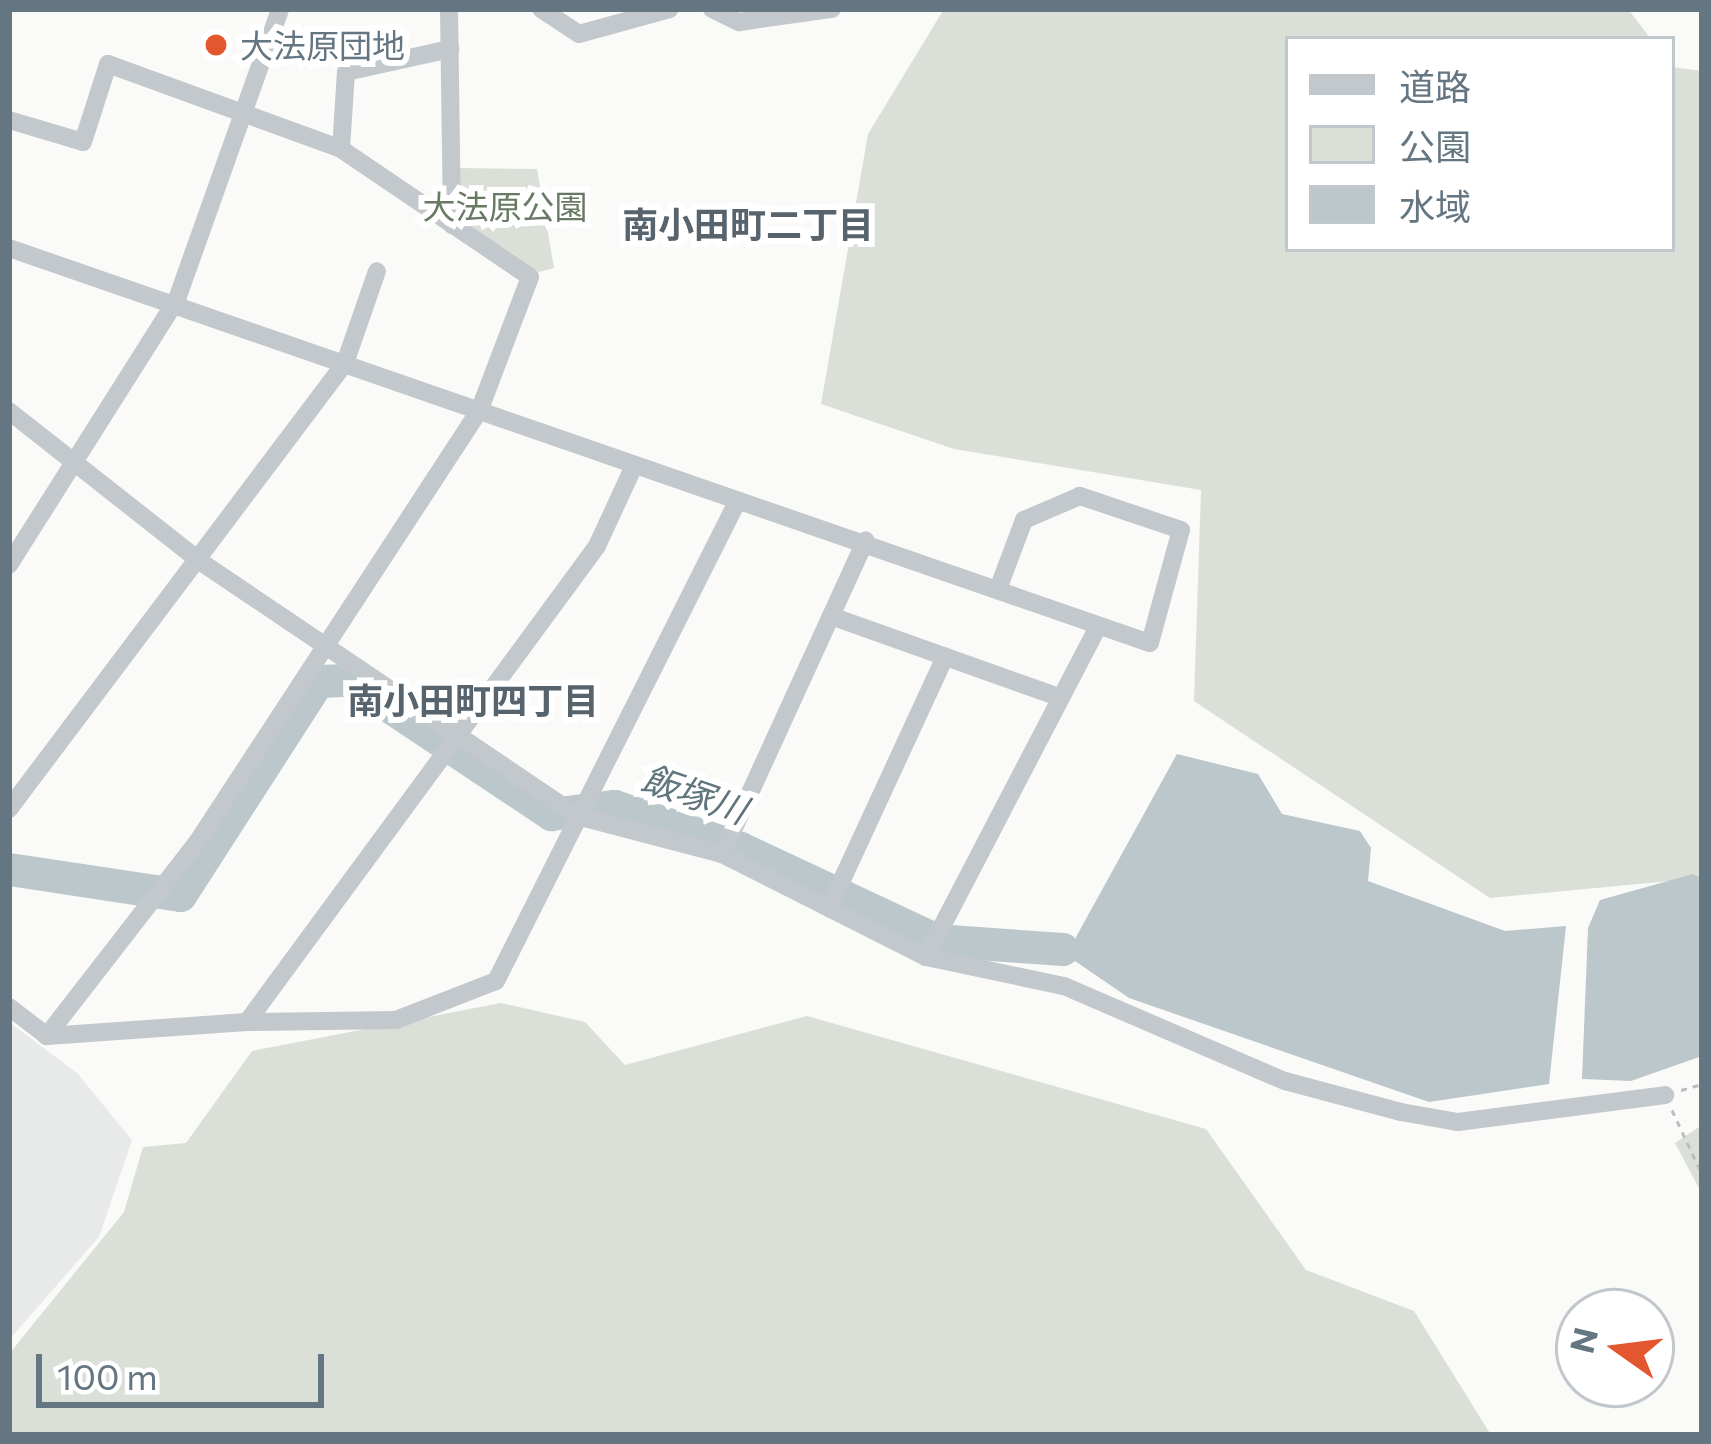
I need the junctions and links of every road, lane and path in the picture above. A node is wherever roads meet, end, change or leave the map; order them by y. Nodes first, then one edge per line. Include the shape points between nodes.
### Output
1 (280, 9) edge
2 (449, 9) edge
3 (541, 9) edge
4 (670, 9) edge
5 (712, 9) edge
6 (832, 9) edge
7 (450, 49) junction
8 (253, 110) junction
9 (9, 120) edge
10 (340, 149) junction
11 (452, 225) junction
12 (9, 248) edge
13 (377, 271) dead end
14 (177, 298) junction
15 (345, 363) junction
16 (9, 411) edge
17 (479, 411) junction
18 (83, 460) junction
19 (634, 466) junction
20 (738, 500) junction
21 (866, 540) junction
22 (201, 562) junction
23 (9, 566) edge
24 (998, 589) junction
25 (831, 616) junction
26 (1098, 627) junction
27 (322, 646) junction
28 (945, 657) junction
29 (1061, 698) junction
30 (459, 741) junction
31 (9, 809) edge
32 (578, 816) junction
33 (722, 854) junction
34 (829, 908) junction
35 (926, 957) junction
36 (9, 1007) edge
37 (247, 1022) junction
38 (47, 1036) junction
39 (1665, 1095) joint
40 (1702, 1174) edge

1 - 8 street
2 - 7 street
3 - 4 street via 579,34
5 - 6 street via 739,22
7 - 10 street via 346,72
7 - 11 street
8 - 9 street via 108,64 83,142
8 - 10 street
8 - 14 street
10 - 11 street
11 - 17 street via 530,277
12 - 14 street
13 - 15 street
14 - 15 street
14 - 18 street
15 - 17 street
15 - 22 street
16 - 18 street
17 - 19 street
17 - 27 street
18 - 22 street
18 - 23 street
19 - 20 street
19 - 30 street via 597,546
20 - 21 street
20 - 32 street via 683,627
21 - 24 street
21 - 25 street
22 - 27 street
22 - 31 street
24 - 26 street
24 - 26 street via 1024,520 1080,496 1181,530 1150,643
25 - 28 street
25 - 33 street
26 - 29 street
27 - 30 street
27 - 38 street via 198,842
28 - 29 street
28 - 34 street
29 - 35 street
30 - 32 street
30 - 37 street
32 - 33 street
32 - 37 street via 496,981 396,1020
33 - 34 street
34 - 35 street
35 - 39 street via 1064,986 1286,1081 1401,1112 1458,1122
36 - 38 street
37 - 38 street
39 - 40 path

